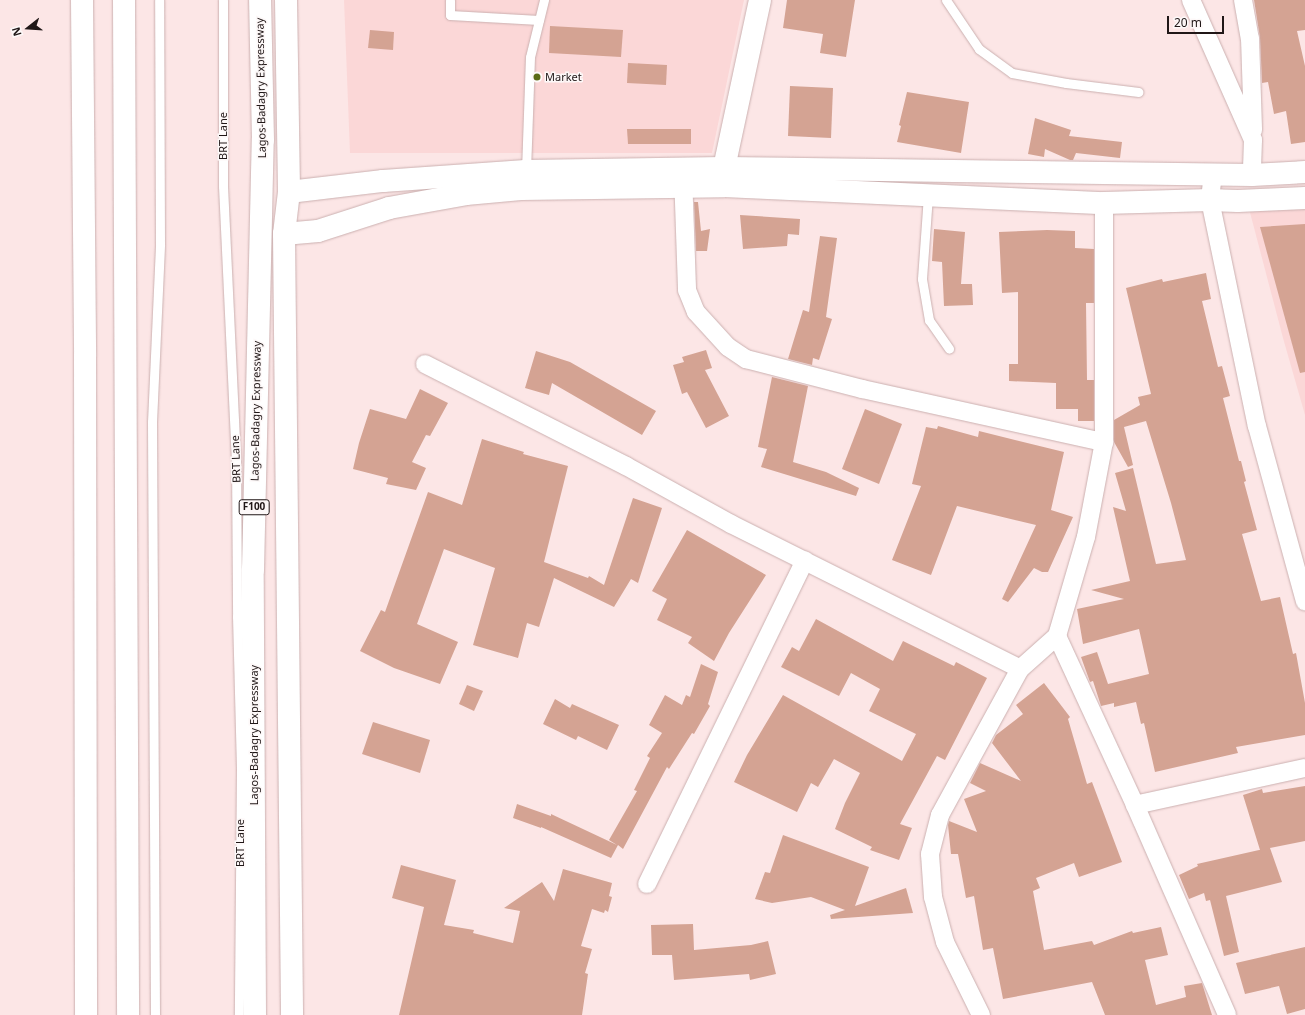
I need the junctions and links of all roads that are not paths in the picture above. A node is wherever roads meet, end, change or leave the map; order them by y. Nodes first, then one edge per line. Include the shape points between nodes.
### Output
1 (82, 0) edge
2 (124, 0) edge
3 (159, 0) edge
4 (223, 0) edge
5 (260, 0) edge
6 (286, 0) edge
7 (450, 0) edge
8 (544, 0) edge
9 (760, 0) edge
10 (946, 0) edge
11 (1191, 0) edge
12 (1243, 0) edge
13 (539, 20) junction
14 (1138, 92) dead end
15 (1253, 140) junction
16 (866, 170) junction
17 (1305, 172) edge
18 (1082, 173) junction
19 (1213, 174) junction
20 (1252, 175) junction
21 (724, 177) junction
22 (683, 178) junction
23 (523, 180) junction
24 (289, 192) junction
25 (867, 193) junction
26 (928, 195) junction
27 (1305, 198) edge
28 (1210, 200) junction
29 (1077, 202) junction
30 (1104, 203) junction
31 (284, 234) junction
32 (949, 349) dead end
33 (425, 364) dead end
34 (1104, 442) junction
35 (805, 560) junction
36 (1305, 602) edge
37 (1057, 636) junction
38 (1020, 668) junction
39 (1305, 768) edge
40 (1135, 805) junction
41 (647, 884) dead end
42 (86, 1015) edge
43 (128, 1015) edge
44 (155, 1015) edge
45 (239, 1015) edge
46 (255, 1015) edge
47 (292, 1015) edge
48 (981, 1015) edge
49 (1227, 1015) edge

1 - 42 main road
2 - 43 main road
3 - 44 lane via 160,244 152,422
4 - 45 lane, BRT Lane via 223,186 236,458 241,769
5 - 46 main road, Lagos-Badagry Expressway / F100 via 263,140 252,570
6 - 24 main road
7 - 13 lane via 450,15
8 - 13 lane
9 - 21 main road
10 - 14 lane via 979,49 1012,73 1066,84
11 - 15 street
12 - 15 street via 1250,38
13 - 23 lane via 530,57
15 - 20 street
16 - 18 main road
16 - 21 main road
16 - 25 main road
17 - 20 main road
18 - 19 main road
18 - 29 main road
19 - 20 main road
19 - 28 street
21 - 22 main road
21 - 25 main road
22 - 23 main road
22 - 34 street via 686,290 696,312 728,347 746,359 862,389
23 - 24 main road via 383,182
23 - 31 main road via 466,194 389,208 318,231
24 - 31 main road
25 - 26 main road
26 - 29 main road
26 - 32 lane via 922,279 929,320
27 - 28 main road
28 - 30 main road
28 - 36 street via 1257,426
29 - 30 main road
30 - 34 street
31 - 47 main road
33 - 35 street
34 - 37 street via 1086,537
35 - 38 street
35 - 41 street
37 - 38 street
37 - 40 street
38 - 48 street via 940,814 930,854 933,897 945,942
39 - 40 street
40 - 49 street

